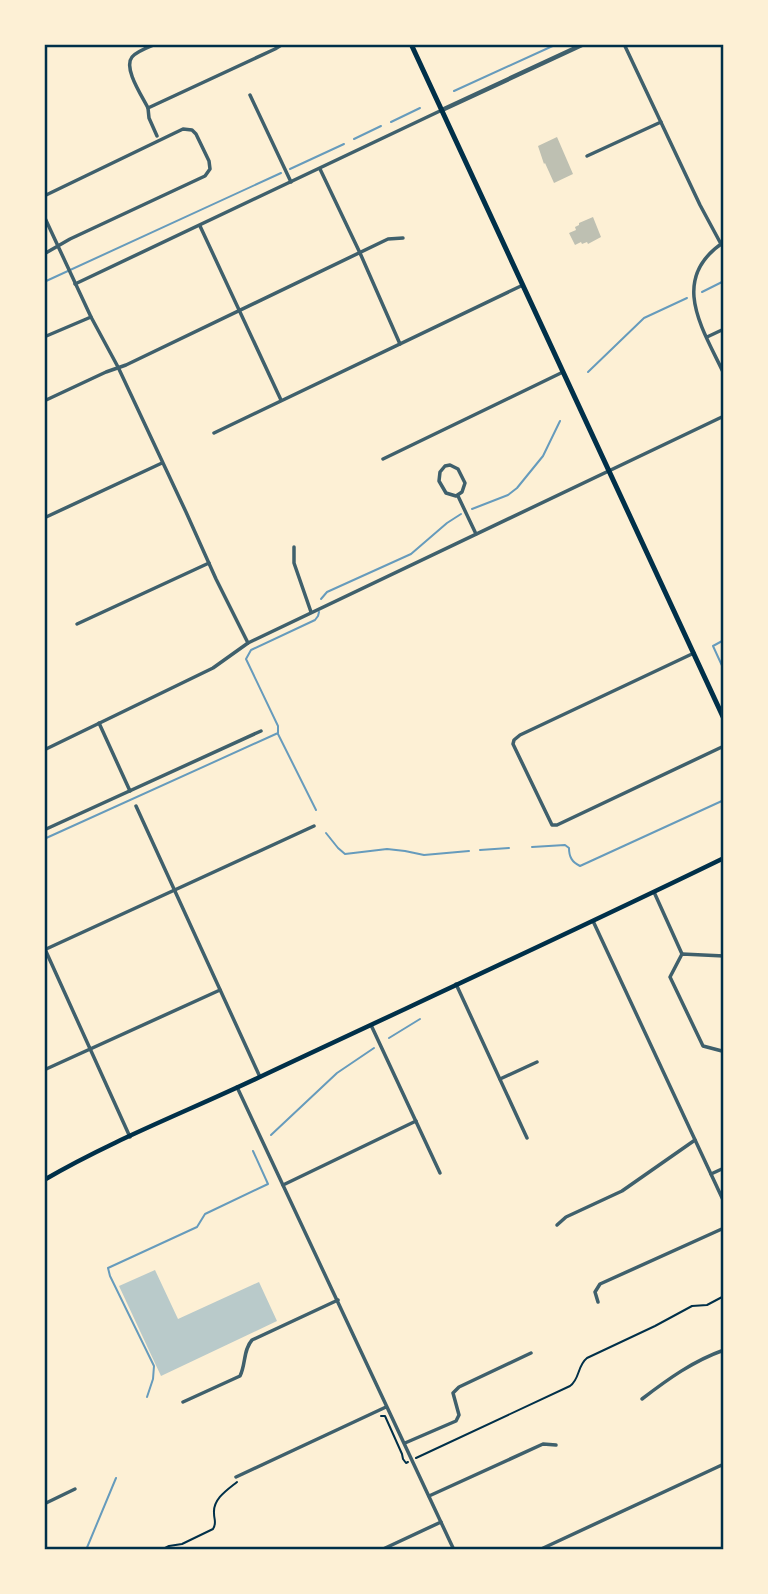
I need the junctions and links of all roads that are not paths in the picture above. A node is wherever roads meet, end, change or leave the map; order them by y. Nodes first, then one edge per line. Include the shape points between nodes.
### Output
1 (156, 44) edge
2 (283, 44) edge
3 (411, 44) edge
4 (584, 44) edge
5 (624, 44) edge
6 (250, 95) dead end
7 (148, 108) junction
8 (442, 110) junction
9 (661, 122) junction
10 (157, 136) dead end
11 (587, 156) dead end
12 (320, 169) junction
13 (291, 182) junction
14 (44, 196) edge
15 (44, 216) edge
16 (200, 226) junction
17 (402, 238) dead end
18 (723, 243) edge
19 (57, 246) junction
20 (360, 253) junction
21 (44, 254) edge
22 (75, 285) junction
23 (523, 285) junction
24 (239, 311) junction
25 (91, 317) junction
26 (724, 328) edge
27 (44, 337) edge
28 (707, 337) junction
29 (400, 344) junction
30 (118, 368) junction
31 (564, 372) junction
32 (724, 374) edge
33 (281, 400) junction
34 (44, 401) edge
35 (724, 416) edge
36 (214, 433) dead end
37 (383, 459) dead end
38 (162, 463) junction
39 (609, 470) junction
40 (458, 496) junction
41 (44, 519) edge
42 (476, 534) junction
43 (294, 547) dead end
44 (209, 563) junction
45 (311, 612) junction
46 (77, 624) dead end
47 (248, 643) junction
48 (694, 653) junction
49 (724, 716) edge
50 (99, 723) junction
51 (261, 731) dead end
52 (724, 746) edge
53 (44, 748) edge
54 (130, 791) junction
55 (136, 806) dead end
56 (314, 826) dead end
57 (44, 830) edge
58 (724, 858) edge
59 (175, 891) junction
60 (654, 892) junction
61 (593, 921) junction
62 (44, 949) edge
63 (682, 954) junction
64 (724, 956) edge
65 (456, 984) junction
66 (221, 990) junction
67 (371, 1025) junction
68 (90, 1049) junction
69 (724, 1049) edge
70 (537, 1062) dead end
71 (44, 1070) edge
72 (260, 1077) junction
73 (500, 1079) junction
74 (237, 1087) junction
75 (416, 1121) junction
76 (130, 1137) junction
77 (527, 1138) dead end
78 (695, 1140) junction
79 (724, 1168) edge
80 (440, 1173) dead end
81 (711, 1174) junction
82 (44, 1180) edge
83 (283, 1185) junction
84 (724, 1202) edge
85 (558, 1225) dead end
86 (724, 1228) edge
87 (338, 1300) junction
88 (598, 1302) dead end
89 (724, 1350) edge
90 (531, 1353) dead end
91 (642, 1399) dead end
92 (183, 1402) dead end
93 (387, 1406) junction
94 (405, 1443) junction
95 (556, 1445) dead end
96 (724, 1464) edge
97 (237, 1479) road end
98 (75, 1489) dead end
99 (429, 1496) junction
100 (44, 1504) edge
101 (441, 1522) junction
102 (382, 1550) edge
103 (454, 1550) edge
104 (538, 1550) edge

1 - 7 street via 130,60 129,69
2 - 7 street
3 - 8 highway
4 - 8 street
5 - 9 street
6 - 13 street
7 - 10 street
8 - 12 street
8 - 23 highway
9 - 11 street
9 - 18 street
12 - 13 street
12 - 20 street
13 - 16 street
14 - 19 street via 183,129 197,134 209,161 205,176
15 - 19 street
16 - 22 street
16 - 24 street
17 - 20 street via 388,239
18 - 28 street via 710,252 693,286 695,309
19 - 21 street
19 - 22 street
20 - 24 street
20 - 29 street
22 - 25 street
23 - 29 street
23 - 31 highway
24 - 30 street
24 - 33 street
25 - 27 street
25 - 30 street
26 - 28 street
28 - 32 street
29 - 33 street
30 - 34 street
30 - 38 street
31 - 37 street
31 - 39 highway
33 - 36 street
35 - 39 street
38 - 41 street
38 - 44 street
39 - 42 street
39 - 48 highway
40 - 40 street via 464,490 464,480 456,467 445,466 439,481 448,495
40 - 42 street
42 - 45 street
43 - 45 street via 294,563
44 - 46 street
44 - 47 street
45 - 47 street
47 - 50 street via 213,668
48 - 49 highway
48 - 52 street via 520,735 513,744 552,825
50 - 53 street
50 - 54 street
51 - 54 street
54 - 57 street
55 - 59 street
56 - 59 street
58 - 60 main road
59 - 62 street
59 - 66 street
60 - 61 main road
60 - 63 street
61 - 65 main road
61 - 78 street
62 - 68 street
63 - 64 street
63 - 69 street via 670,978 703,1046
65 - 67 main road
65 - 73 street
66 - 68 street
66 - 72 street
67 - 72 main road
67 - 75 street
68 - 71 street
68 - 76 street
70 - 73 street
72 - 74 main road
73 - 77 street
74 - 76 main road
74 - 83 street
75 - 80 street
75 - 83 street
76 - 82 main road
78 - 81 street
78 - 85 street via 622,1191
79 - 81 street
81 - 84 street
83 - 87 street
86 - 88 street via 600,1284 595,1292
87 - 92 street via 252,1340 240,1376
87 - 93 street
89 - 91 street via 679,1371
90 - 94 street via 458,1387 453,1393 459,1415 456,1421
93 - 94 street
93 - 97 street
94 - 99 street
95 - 99 street via 543,1444
96 - 104 street
98 - 100 street
99 - 101 street
101 - 102 street
101 - 103 street

